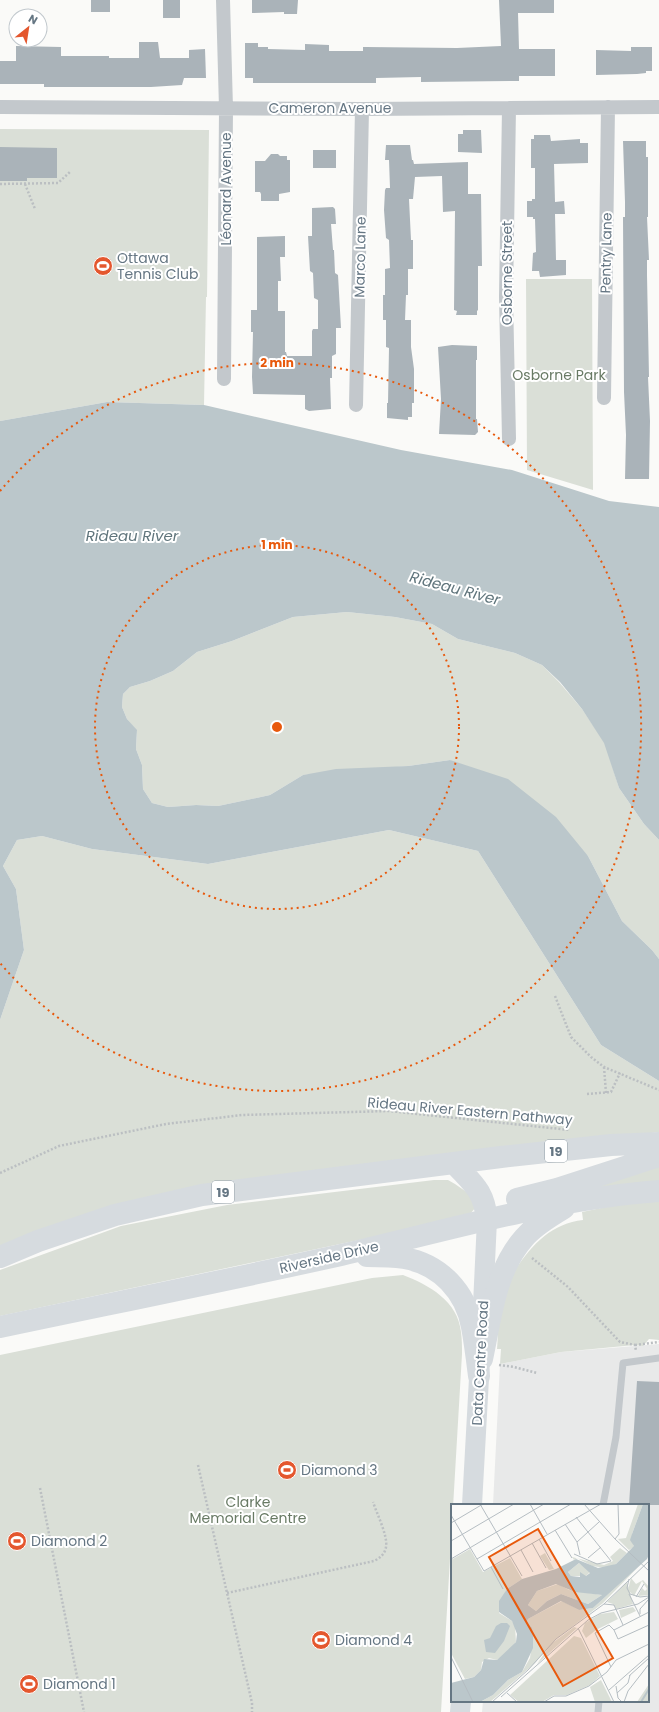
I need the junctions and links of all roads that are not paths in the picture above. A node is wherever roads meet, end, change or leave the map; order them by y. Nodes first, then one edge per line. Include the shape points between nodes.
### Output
1 (223, 0) edge
2 (0, 107) edge
3 (608, 107) junction
4 (659, 107) edge
5 (226, 108) junction
6 (509, 108) junction
7 (362, 109) junction
8 (224, 379) dead end
9 (604, 398) dead end
10 (356, 405) dead end
11 (509, 439) dead end
12 (659, 1143) edge
13 (659, 1156) edge
14 (454, 1164) junction
15 (659, 1191) edge
16 (572, 1202) junction
17 (487, 1220) junction
18 (340, 1255) junction
19 (0, 1257) edge
20 (0, 1327) edge
21 (659, 1358) edge
22 (480, 1370) junction
23 (472, 1504) edge
24 (603, 1504) edge
25 (461, 1702) edge
26 (460, 1712) edge

1 - 5 street, Léonard Avenue
2 - 5 street, Cameron Avenue
3 - 4 street, Cameron Avenue
3 - 6 street, Cameron Avenue
3 - 9 street, Pentry Lane
5 - 7 street, Cameron Avenue
5 - 8 street, Léonard Avenue
6 - 7 street, Cameron Avenue
6 - 11 street, Osborne Street via 506,297
7 - 10 street, Marco Lane
12 - 14 main road, 19 via 611,1145
13 - 17 main road via 556,1189 504,1202 496,1206
14 - 17 main road via 483,1198
14 - 19 main road, 19 via 202,1195 115,1215
15 - 16 main road, Riverside Drive
16 - 17 main road, Riverside Drive
16 - 22 main road via 525,1237 511,1256 497,1288
17 - 18 main road, Riverside Drive
17 - 22 main road, Data Centre Road
18 - 20 main road, Riverside Drive
18 - 22 main road via 387,1256 415,1261 432,1268 454,1285 463,1298 471,1321
21 - 24 lane via 623,1363 616,1437
22 - 23 main road, Data Centre Road
25 - 26 main road

